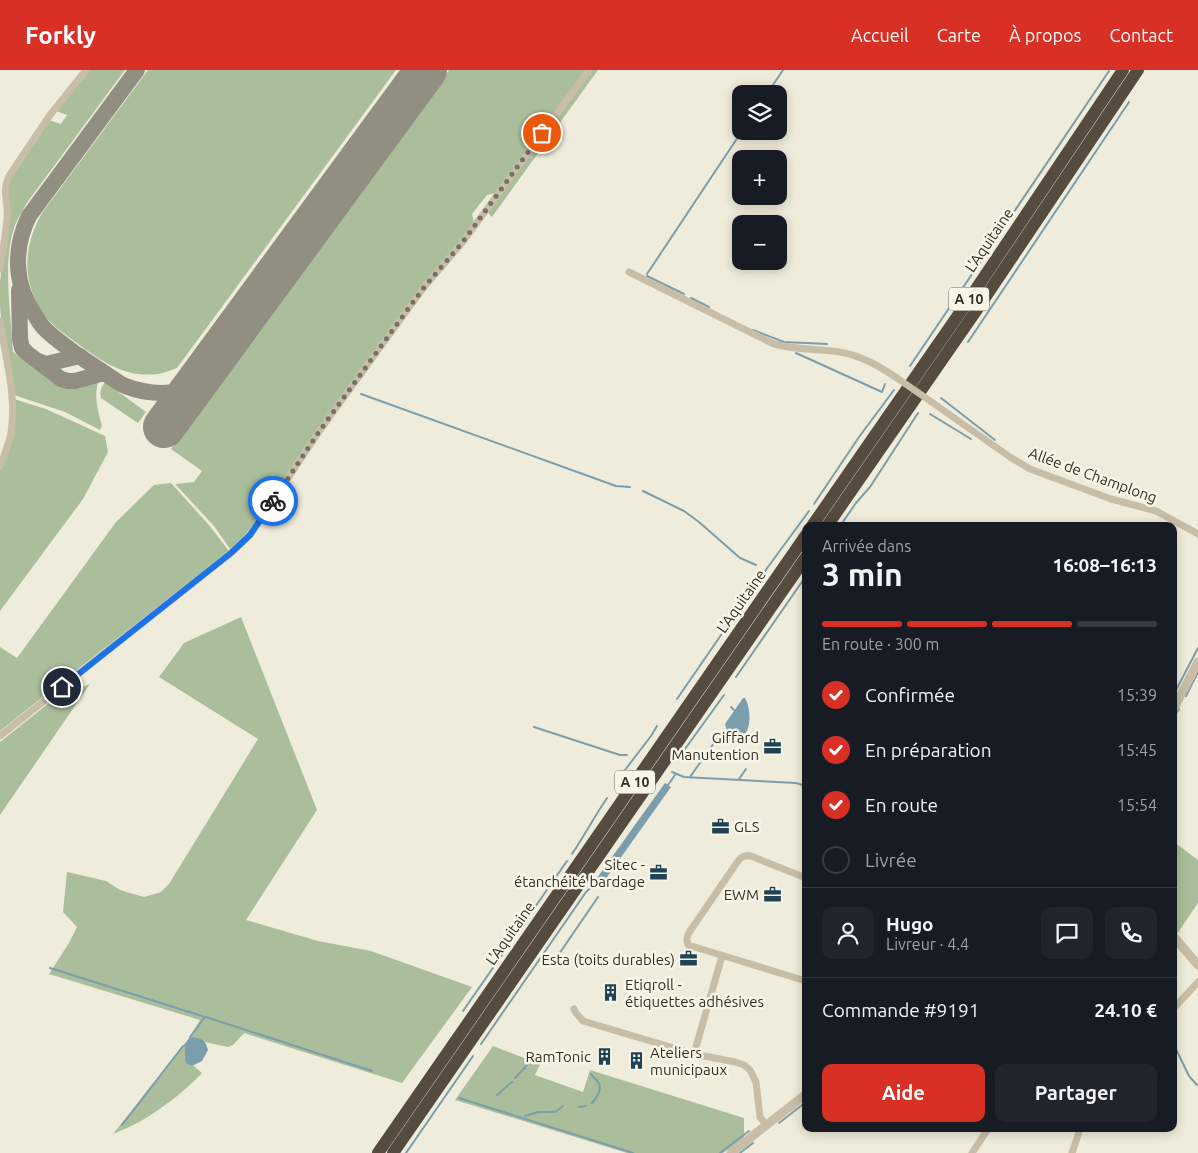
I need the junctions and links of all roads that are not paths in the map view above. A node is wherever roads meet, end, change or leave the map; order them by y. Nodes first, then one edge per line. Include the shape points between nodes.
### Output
1 (86, 70) edge
2 (589, 70) edge
3 (1123, 70) edge
4 (1138, 70) edge
5 (0, 269) edge
6 (629, 272) dead end
7 (0, 321) edge
8 (0, 466) edge
9 (815, 522) edge
10 (831, 522) edge
11 (1176, 522) edge
12 (1177, 522) edge
13 (1198, 534) edge
14 (802, 541) edge
15 (802, 563) edge
16 (1198, 662) edge
17 (1177, 702) edge
18 (0, 736) edge
19 (802, 876) edge
20 (1177, 941) edge
21 (722, 956) junction
22 (1198, 966) edge
23 (802, 980) edge
24 (1198, 982) edge
25 (1177, 1005) edge
26 (574, 1009) dead end
27 (694, 1054) junction
28 (802, 1097) edge
29 (766, 1125) junction
30 (986, 1132) edge
31 (1079, 1132) edge
32 (378, 1153) edge
33 (393, 1153) edge
34 (731, 1153) edge
35 (972, 1153) edge
36 (1072, 1153) edge

1 - 5 street via 50,115 5,185 7,218
2 - 18 street via 462,243 392,330 250,535
3 - 9 highway, L'Aquitaine / A 10
4 - 10 highway, L'Aquitaine / A 10
6 - 11 street, Allée de Champlong, bridge via 774,344 849,354 874,364 1030,469 1156,511
7 - 8 street via 12,397 11,431
12 - 13 street, Allée de Champlong, bridge
14 - 32 highway, L'Aquitaine / A 10
15 - 33 highway, L'Aquitaine / A 10
16 - 17 street
19 - 21 street via 751,856 738,860 686,940 688,945
20 - 22 street
21 - 23 street
21 - 27 street
24 - 25 street
26 - 27 street via 583,1021
27 - 29 street via 747,1068 756,1082 760,1117
28 - 29 street
29 - 34 street
30 - 35 street
31 - 36 street

